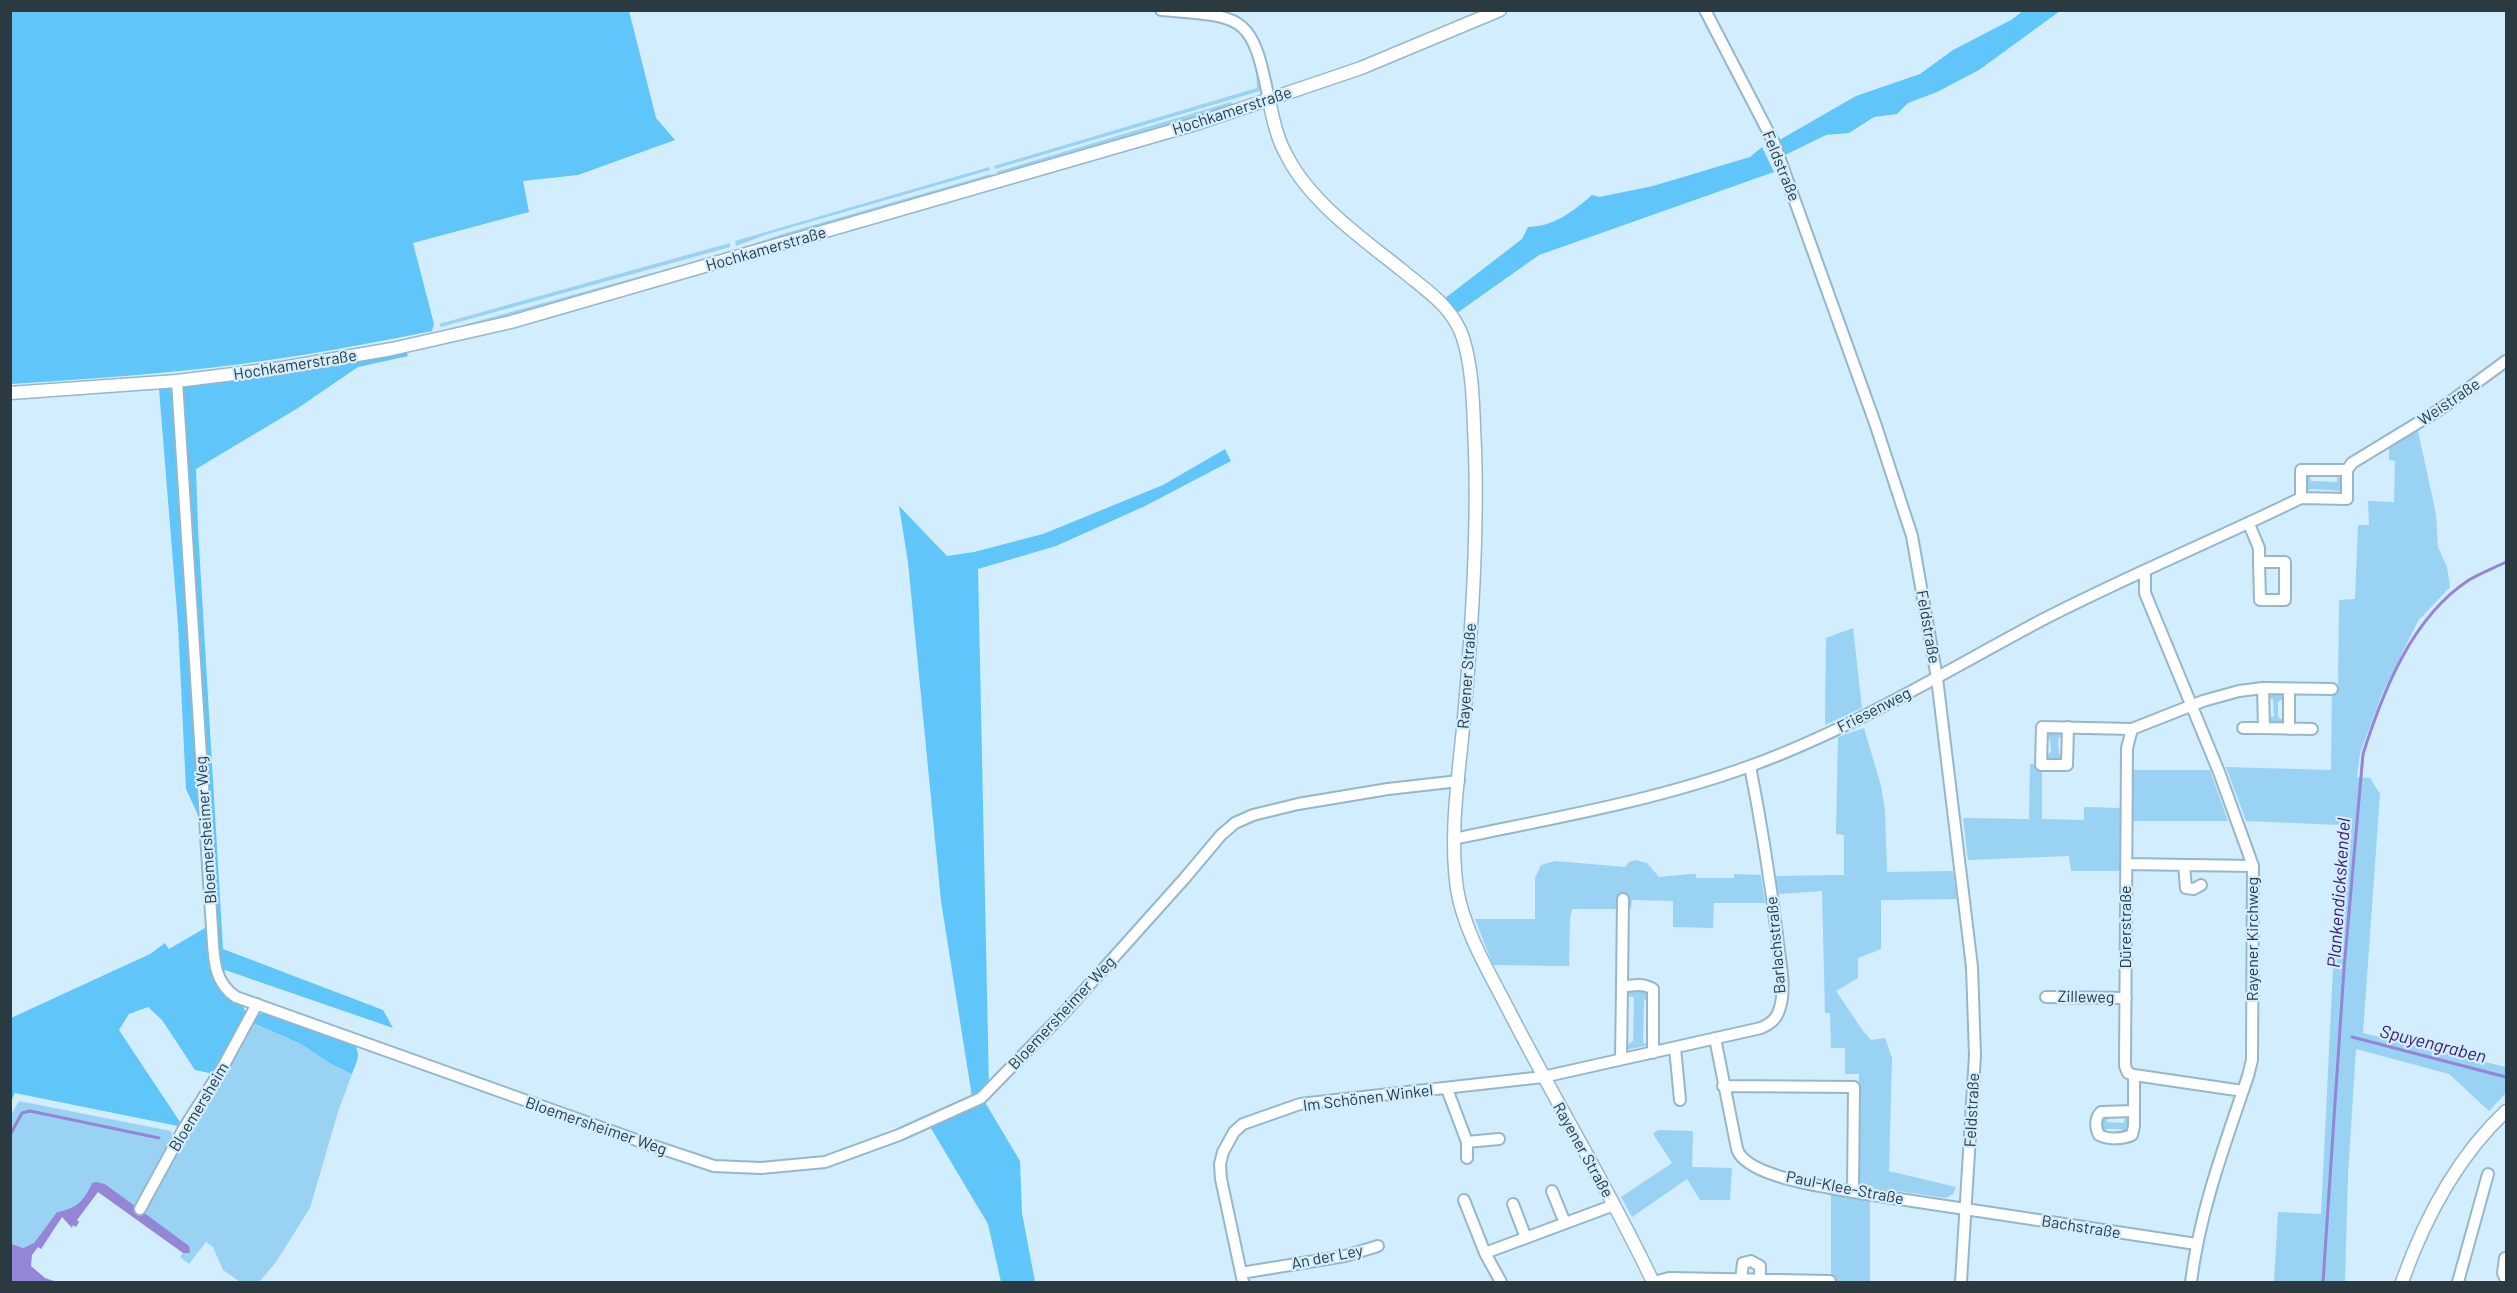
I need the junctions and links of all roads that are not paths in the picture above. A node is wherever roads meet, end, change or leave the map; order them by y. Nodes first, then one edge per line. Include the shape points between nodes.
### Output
1 (1161, 10) edge
2 (1500, 10) edge
3 (1705, 10) edge
4 (1269, 100) junction
5 (2506, 361) edge
6 (177, 381) junction
7 (10, 393) edge
8 (2347, 470) junction
9 (2301, 498) junction
10 (2249, 524) junction
11 (2259, 562) dead end
12 (2145, 572) junction
13 (1937, 678) junction
14 (2263, 688) junction
15 (2289, 688) junction
16 (2332, 689) dead end
17 (2192, 706) junction
18 (2068, 727) dead end
19 (2243, 728) dead end
20 (2264, 728) junction
21 (2132, 729) junction
22 (2289, 729) junction
23 (2312, 729) dead end
24 (1750, 766) junction
25 (1459, 781) junction
26 (1454, 838) junction
27 (2126, 864) junction
28 (2184, 865) junction
29 (2253, 866) junction
30 (2201, 885) dead end
31 (1623, 899) dead end
32 (1622, 987) junction
33 (2046, 997) dead end
34 (2126, 998) junction
35 (257, 1004) junction
36 (1715, 1038) junction
37 (1675, 1048) junction
38 (1653, 1053) junction
39 (1621, 1059) junction
40 (2134, 1075) junction
41 (1543, 1077) junction
42 (1723, 1086) junction
43 (1447, 1089) junction
44 (2243, 1091) junction
45 (1680, 1101) dead end
46 (2134, 1111) dead end
47 (2506, 1111) edge
48 (1499, 1139) dead end
49 (1467, 1142) junction
50 (1467, 1158) dead end
51 (2488, 1174) dead end
52 (1552, 1191) dead end
53 (1853, 1192) junction
54 (1464, 1200) dead end
55 (1513, 1204) dead end
56 (1614, 1205) junction
57 (140, 1209) dead end
58 (1967, 1209) junction
59 (1565, 1224) junction
60 (1526, 1238) junction
61 (2196, 1244) junction
62 (1378, 1246) dead end
63 (1485, 1253) junction
64 (2505, 1258) edge
65 (1242, 1278) edge
66 (1741, 1280) junction
67 (1760, 1280) junction
68 (2506, 1280) edge
69 (1830, 1281) edge
70 (1501, 1282) edge
71 (1653, 1282) edge
72 (1961, 1282) edge
73 (2191, 1282) edge
74 (2402, 1282) edge
75 (2458, 1282) edge

1 - 4 street via 1214,14 1242,27 1254,41
2 - 4 street, Hochkamerstraße via 1361,68
3 - 13 street, Feldstraße via 1774,143 1875,423 1912,536
4 - 6 street, Hochkamerstraße via 1161,135 511,322 332,360
4 - 25 street, Rayener Straße via 1280,142 1303,181 1363,239 1443,303 1464,341 1473,403 1477,514
5 - 8 street, Weistraße
6 - 7 street, Hochkamerstraße
6 - 35 street, Bloemersheimer Weg via 216,975 236,997
8 - 9 street via 2301,470
8 - 9 street, Friesenweg via 2347,499
9 - 10 street, Friesenweg
10 - 11 street via 2259,548
10 - 12 street, Friesenweg
12 - 13 street, Friesenweg via 2044,620
12 - 17 street, Rayener Kirchweg via 2145,593
13 - 24 street, Friesenweg via 1836,729
13 - 58 street, Feldstraße via 1972,967 1976,1035
14 - 15 street
14 - 17 street
14 - 20 street
15 - 16 street
15 - 22 street
17 - 21 street
17 - 29 street, Rayener Kirchweg
18 - 21 street
19 - 20 street
20 - 22 street
21 - 27 street, Dürerstraße via 2127,748
22 - 23 street
24 - 26 street, Friesenweg via 1691,786
24 - 36 street, Barlachstraße via 1783,990 1778,1014 1768,1025
25 - 26 street, Rayener Straße
25 - 35 street, Bloemersheimer Weg via 1298,804 1235,823 1064,1013 981,1098 899,1135 825,1162 761,1168 714,1166
26 - 41 street, Rayener Straße via 1457,886 1465,919
27 - 28 street
27 - 34 street, Dürerstraße
28 - 29 street
28 - 30 street via 2186,888
29 - 44 street, Rayener Kirchweg via 2252,1060
31 - 32 street
32 - 38 street via 1646,985 1653,989
32 - 39 street
33 - 34 street, Zilleweg
34 - 40 street, Dürerstraße via 2125,1060 2128,1073
35 - 57 street, Bloemersheim
36 - 37 street, Barlachstraße
36 - 42 street, Paul-Klee-Straße
37 - 38 street, Barlachstraße
37 - 45 street
38 - 39 street, Barlachstraße
39 - 41 street, Barlachstraße
40 - 44 street
40 - 46 street, Dürerstraße
41 - 43 street, Im Schönen Winkel
41 - 56 street, Rayener Straße
42 - 53 street, Paul-Klee-Straße via 1739,1155 1765,1171
42 - 53 street via 1854,1087
43 - 49 street, Im Schönen Winkel
43 - 65 street, Im Schönen Winkel via 1300,1104 1244,1124 1228,1142 1220,1164
44 - 61 street, Rayener Kirchweg
47 - 74 street via 2454,1175 2422,1231
48 - 49 street
49 - 50 street, Im Schönen Winkel
51 - 75 street
52 - 59 street
53 - 58 street, Paul-Klee-Straße
54 - 63 street
55 - 60 street
56 - 59 street
56 - 71 street, Rayener Straße
58 - 61 street, Bachstraße
58 - 72 street, Feldstraße
59 - 60 street
60 - 63 street
61 - 73 street, Rayener Kirchweg
62 - 65 street, An der Ley
63 - 70 street
64 - 68 street
66 - 67 street
66 - 67 street via 1743,1263 1751,1261 1760,1266
66 - 71 street via 1670,1278
67 - 69 street

